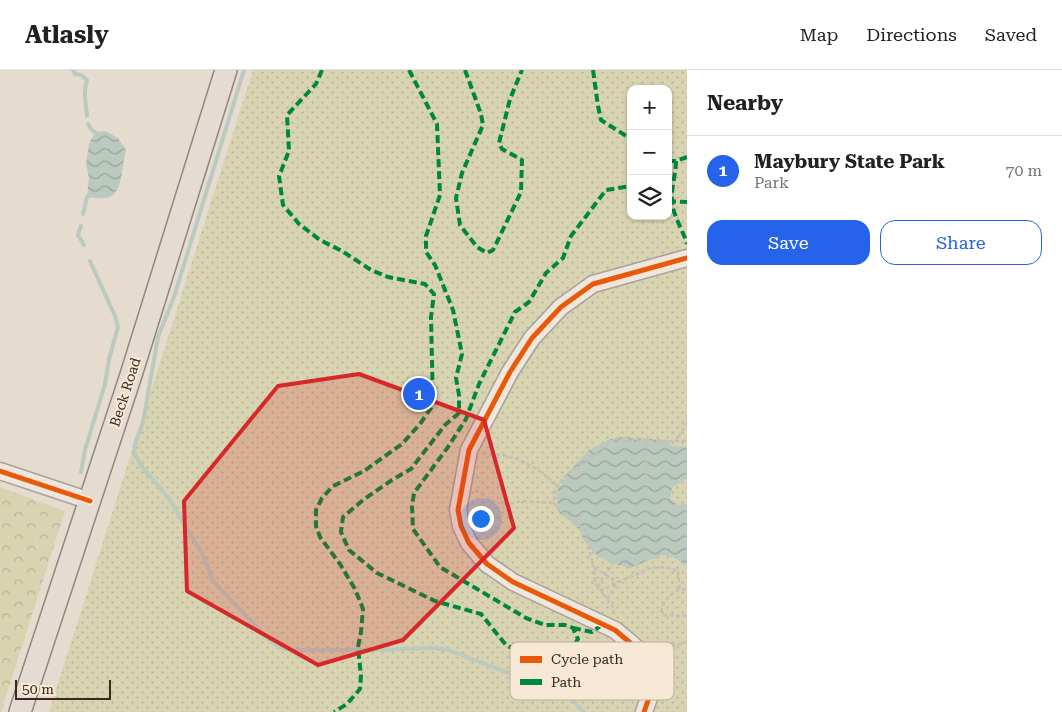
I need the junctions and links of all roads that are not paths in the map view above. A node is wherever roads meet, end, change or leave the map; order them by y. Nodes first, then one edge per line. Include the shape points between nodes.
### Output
1 (226, 70) edge
2 (687, 258) edge
3 (0, 471) edge
4 (90, 501) junction
5 (629, 642) edge
6 (648, 700) edge
7 (20, 712) edge
8 (644, 712) edge

1 - 4 main road, Beck Road
2 - 5 street via 593,284 561,307 532,338 514,365 469,450 461,485 458,510 461,526 469,543 487,564 513,582 615,630
3 - 4 street
4 - 7 main road, Beck Road
6 - 8 street

